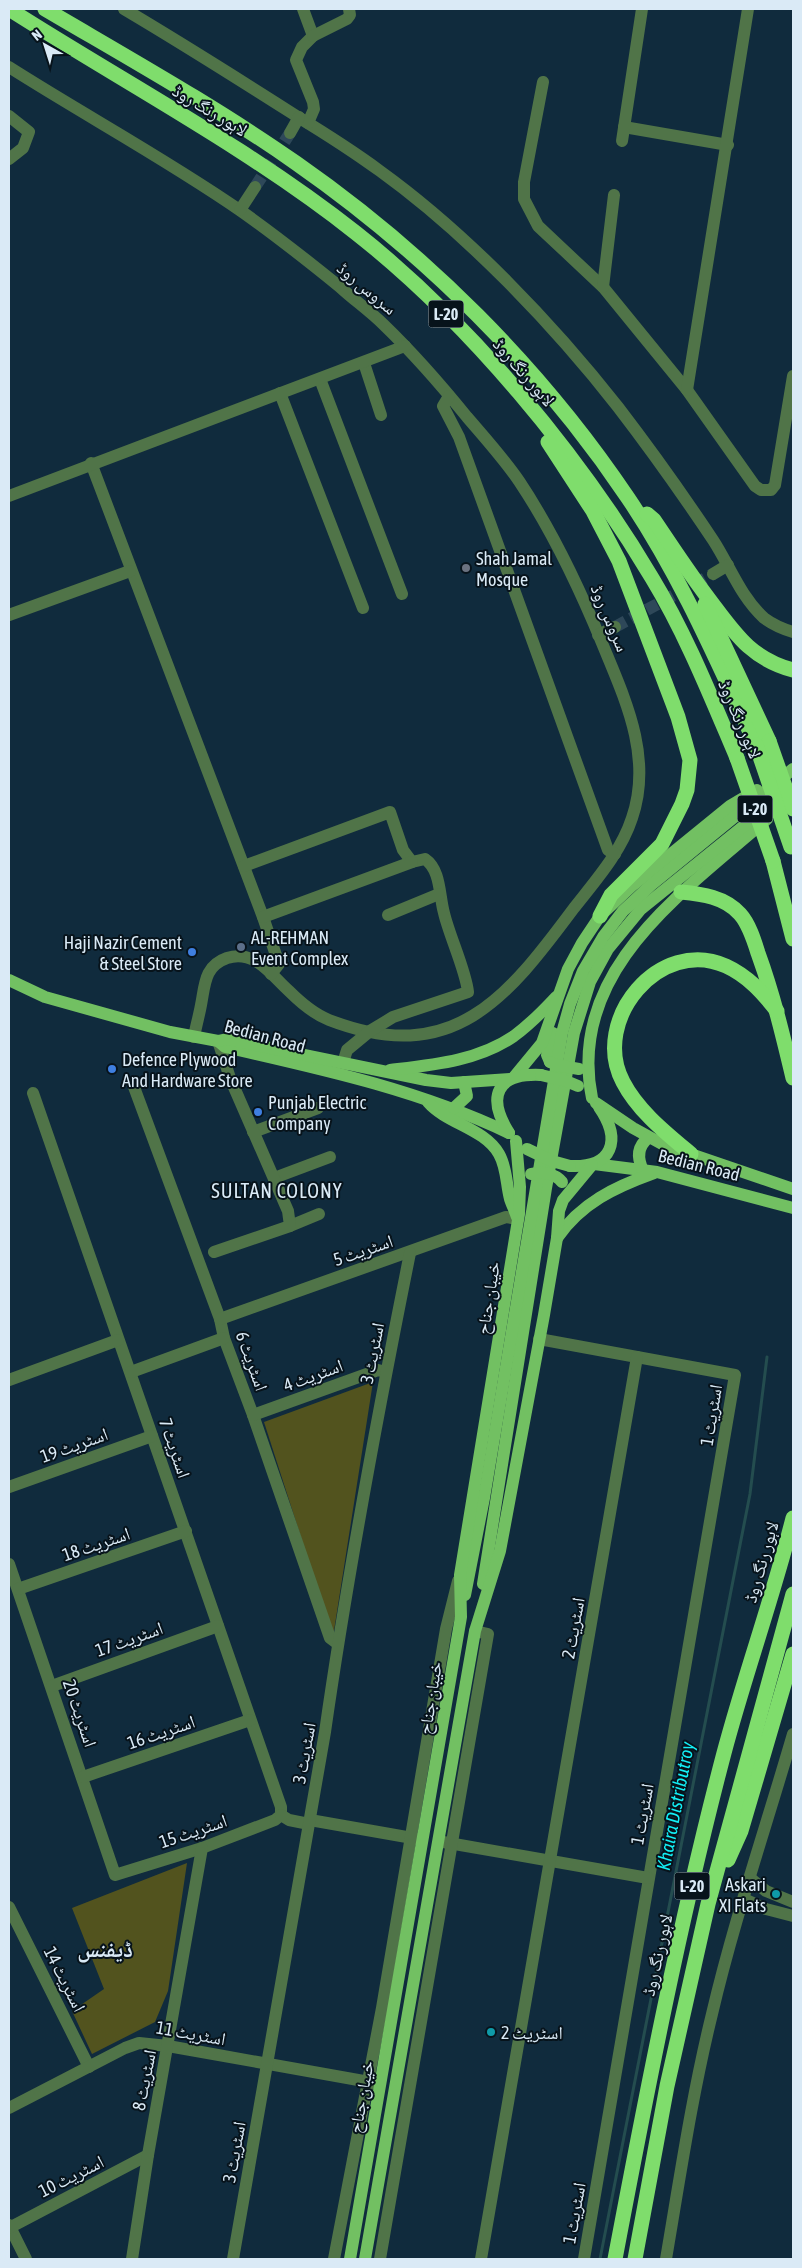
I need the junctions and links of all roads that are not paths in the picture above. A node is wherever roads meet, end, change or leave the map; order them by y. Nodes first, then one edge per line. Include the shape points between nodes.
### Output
1 (9, 9) edge
2 (45, 9) edge
3 (124, 9) edge
4 (303, 9) edge
5 (349, 9) edge
6 (642, 9) edge
7 (748, 9) edge
8 (314, 36) junction
9 (9, 67) edge
10 (543, 82) dead end
11 (9, 116) edge
12 (304, 120) junction
13 (624, 127) junction
14 (290, 133) tunnel mouth
15 (622, 141) dead end
16 (728, 146) junction
17 (9, 159) edge
18 (255, 187) tunnel mouth
19 (614, 195) dead end
20 (240, 210) junction
21 (603, 287) junction
22 (405, 346) junction
23 (364, 363) junction
24 (793, 376) edge
25 (320, 379) junction
26 (687, 390) junction
27 (280, 393) junction
28 (450, 396) junction
29 (522, 398) junction
30 (381, 415) dead end
31 (91, 463) junction
32 (9, 496) edge
33 (628, 498) junction
34 (728, 565) junction
35 (130, 571) junction
36 (714, 574) tunnel mouth
37 (697, 584) junction
38 (402, 594) dead end
39 (363, 608) dead end
40 (9, 615) edge
41 (616, 627) tunnel mouth
42 (793, 632) edge
43 (598, 635) junction
44 (793, 670) edge
45 (762, 743) junction
46 (793, 768) edge
47 (793, 795) edge
48 (793, 809) edge
49 (792, 852) edge
50 (614, 854) junction
51 (412, 862) junction
52 (244, 866) junction
53 (681, 892) junction
54 (439, 894) junction
55 (388, 915) dead end
56 (600, 916) junction
57 (263, 917) junction
58 (793, 939) edge
59 (271, 974) junction
60 (9, 980) edge
61 (558, 996) junction
62 (599, 1008) junction
63 (553, 1010) junction
64 (777, 1012) junction
65 (370, 1031) junction
66 (194, 1037) junction
67 (218, 1041) junction
68 (341, 1069) junction
69 (377, 1071) junction
70 (512, 1078) junction
71 (793, 1078) edge
72 (464, 1082) junction
73 (134, 1088) dead end
74 (33, 1093) dead end
75 (426, 1100) junction
76 (594, 1100) junction
77 (318, 1108) dead end
78 (454, 1108) junction
79 (253, 1132) junction
80 (513, 1137) junction
81 (648, 1138) junction
82 (691, 1154) junction
83 (330, 1157) dead end
84 (594, 1165) junction
85 (643, 1170) junction
86 (656, 1172) junction
87 (274, 1178) junction
88 (793, 1189) edge
89 (563, 1200) junction
90 (793, 1208) edge
91 (318, 1214) dead end
92 (519, 1217) junction
93 (290, 1226) junction
94 (557, 1238) junction
95 (214, 1252) dead end
96 (410, 1253) junction
97 (220, 1319) junction
98 (224, 1338) junction
99 (539, 1339) junction
100 (118, 1340) junction
101 (637, 1357) junction
102 (131, 1372) junction
103 (386, 1372) junction
104 (9, 1380) edge
105 (253, 1415) junction
106 (152, 1436) junction
107 (9, 1487) edge
108 (793, 1518) edge
109 (186, 1531) junction
110 (9, 1564) edge
111 (460, 1575) junction
112 (18, 1589) junction
113 (793, 1594) edge
114 (461, 1617) junction
115 (218, 1626) junction
116 (475, 1631) junction
117 (338, 1644) junction
118 (793, 1654) edge
119 (52, 1686) junction
120 (250, 1720) junction
121 (793, 1734) edge
122 (83, 1777) junction
123 (281, 1815) junction
124 (309, 1822) junction
125 (411, 1838) junction
126 (424, 1840) junction
127 (438, 1842) junction
128 (452, 1844) junction
129 (202, 1848) junction
130 (551, 1861) junction
131 (115, 1875) joint
132 (648, 1878) junction
133 (750, 1878) junction
134 (744, 1899) junction
135 (793, 1902) edge
136 (708, 1904) junction
137 (9, 1907) edge
138 (793, 1916) edge
139 (168, 2046) junction
140 (266, 2064) junction
141 (89, 2068) junction
142 (368, 2082) junction
143 (381, 2084) junction
144 (9, 2108) edge
145 (148, 2155) junction
146 (9, 2226) edge
147 (26, 2259) edge
148 (132, 2259) edge
149 (233, 2259) edge
150 (334, 2259) edge
151 (350, 2259) edge
152 (365, 2259) edge
153 (380, 2259) edge
154 (482, 2259) edge
155 (584, 2259) edge
156 (615, 2259) edge
157 (635, 2259) edge
158 (666, 2259) edge

1 - 29 highway, لاہور رنگ روڈ / L-20 via 218,135 358,234 470,339
2 - 33 highway, لاہور رنگ روڈ / L-20 via 223,115 296,163 389,235 474,311 516,356 560,407
3 - 12 street
4 - 8 street
5 - 8 street via 347,19
6 - 13 street
7 - 16 street
8 - 12 street via 302,47 296,60 314,109
9 - 20 street, سروس روڈ
10 - 21 street via 524,182 524,199 538,226
11 - 17 street via 29,132 23,148
12 - 14 street
12 - 34 street via 404,189 493,268 582,362 672,481
13 - 15 street
13 - 16 street
16 - 26 street
18 - 20 street
19 - 21 street
20 - 22 street, سروس روڈ via 310,263
21 - 26 street
22 - 23 street
22 - 28 street, سروس روڈ
23 - 25 street
23 - 30 street
24 - 26 street via 775,485 771,490 755,486
25 - 27 street
25 - 38 street
27 - 31 street
27 - 39 street
28 - 43 street, سروس روڈ via 530,498 570,570
28 - 50 street via 443,406 459,437 608,850
29 - 56 highway via 593,511 619,561 687,747 689,776 682,804 662,844 611,895
29 - 58 highway, لاہور رنگ روڈ / L-20, bridge via 623,531 654,580 686,642 737,758 774,861
31 - 32 street
31 - 35 street
33 - 37 highway via 654,520
33 - 45 highway, لاہور رنگ روڈ / L-20 via 665,558
34 - 36 street
34 - 42 street via 739,588 765,618
35 - 40 street
35 - 52 street
37 - 44 highway via 730,629 748,647 770,662
37 - 45 highway
41 - 43 street
43 - 50 street, سروس روڈ via 638,739 640,761 636,805 628,831
45 - 48 highway, bridge
45 - 49 highway, لاہور رنگ روڈ / L-20, bridge
46 - 56 main road via 730,806 632,885
46 - 114 main road via 632,902 598,944 575,991 562,1033
47 - 53 main road
47 - 116 main road via 745,825 641,909 608,949 585,996 574,1033 547,1179
50 - 65 street, سروس روڈ via 526,971 490,1006 434,1032 402,1035
51 - 52 street via 403,850 390,812
51 - 54 street via 425,859 431,863 438,880
51 - 57 street
52 - 57 street
53 - 62 main road via 627,951
53 - 64 highway via 709,896 740,914 755,944
54 - 55 street
54 - 65 street via 468,992 393,1017
56 - 61 main road via 579,948
57 - 59 street via 279,964
59 - 65 street, سروس روڈ via 316,1013
59 - 66 street, سروس روڈ via 255,960 244,957 228,958 213,967 204,982
60 - 66 main road, Bedian Road via 45,997
61 - 63 main road
61 - 69 main road via 527,1025 497,1046 474,1056
62 - 63 main road, bridge via 593,1011 590,1019 579,1069 556,1065 547,1056 555,1023
62 - 76 main road via 590,1039 587,1067
63 - 70 main road via 542,1043
64 - 71 highway
64 - 82 highway via 739,972 725,965 698,960 677,964 654,975 623,1008 617,1024 614,1050 623,1083 647,1115
65 - 68 street via 348,1050
66 - 67 main road, Bedian Road
67 - 68 main road, Bedian Road via 225,1047
67 - 79 street
68 - 69 main road
68 - 75 main road, Bedian Road
69 - 72 main road via 426,1080
70 - 72 main road
70 - 76 main road, bridge via 541,1075 566,1081 578,1086
70 - 80 main road via 502,1086 497,1104 499,1117
72 - 78 main road via 467,1096
73 - 97 street, اسٹریٹ 6
74 - 100 street, اسٹریٹ 7
75 - 78 main road, Bedian Road
75 - 92 main road via 434,1110 482,1137 497,1150 504,1165 510,1200
76 - 81 main road, Bedian Road
76 - 84 main road via 607,1120 612,1138 608,1152
77 - 79 street
78 - 80 main road, Bedian Road
79 - 87 street
80 - 84 main road, bridge via 527,1149 552,1162 570,1166
80 - 92 main road, خیبان جناح via 520,1187
81 - 82 main road, Bedian Road
81 - 85 main road via 638,1154
82 - 88 main road, Bedian Road
83 - 87 street
84 - 85 main road, Bedian Road
84 - 89 main road, خیبان جناح
85 - 86 main road, Bedian Road
86 - 90 main road, Bedian Road
86 - 94 main road via 603,1194 578,1213
87 - 93 street via 288,1211
89 - 92 main road, bridge via 560,1194 562,1182 558,1178 531,1174 526,1181 524,1208
89 - 94 main road, خیبان جناح via 557,1220
91 - 93 street
92 - 96 street, اسٹریٹ 5 via 506,1217
92 - 111 main road, خیبان جناح
93 - 95 street
94 - 99 main road, خیبان جناح
96 - 97 street, اسٹریٹ 5
96 - 103 street, اسٹریٹ 3
97 - 98 street, اسٹریٹ 6
98 - 102 street
98 - 105 street, اسٹریٹ 6
99 - 101 street
99 - 116 main road, خیبان جناح via 500,1551
100 - 102 street, اسٹریٹ 7
100 - 104 street
101 - 130 street, اسٹریٹ 2
101 - 132 street, اسٹریٹ 1 via 735,1375
102 - 106 street, اسٹریٹ 7
103 - 105 street, اسٹریٹ 4 via 378,1370
103 - 117 street, اسٹریٹ 3
105 - 117 street, اسٹریٹ 6 via 330,1638
106 - 107 street, اسٹریٹ 19
106 - 109 street, اسٹریٹ 7
108 - 156 highway, لاہور رنگ روڈ / L-20 via 724,1752 651,2068
109 - 112 street, اسٹریٹ 18
109 - 115 street, اسٹریٹ 7
110 - 112 street, اسٹریٹ 20
111 - 114 main road, خیبان جناح
111 - 125 street via 446,1629
112 - 119 street, اسٹریٹ 20
113 - 136 highway, L-20
114 - 126 main road, خیبان جناح
115 - 119 street, اسٹریٹ 17
115 - 120 street, اسٹریٹ 7
116 - 127 main road, خیبان جناح
116 - 128 street via 488,1634
117 - 124 street, اسٹریٹ 3
118 - 136 highway via 741,1831
119 - 122 street, اسٹریٹ 20
120 - 122 street, اسٹریٹ 16
120 - 123 street, اسٹریٹ 7
121 - 133 street
122 - 131 street, اسٹریٹ 20
123 - 124 street via 289,1820
123 - 129 street, اسٹریٹ 15
124 - 125 street
124 - 140 street, اسٹریٹ 3
125 - 126 street
125 - 142 street
126 - 143 main road, خیبان جناح
127 - 128 street
127 - 152 main road, خیبان جناح
128 - 130 street
128 - 153 street
129 - 131 street, اسٹریٹ 15
129 - 139 street, اسٹریٹ 8
130 - 132 street
130 - 154 street, اسٹریٹ 2
132 - 155 street, اسٹریٹ 1
133 - 134 street
133 - 135 street via 766,1891
134 - 138 street
134 - 158 street via 712,2014 687,2133
136 - 157 highway, L-20 via 667,2086
137 - 141 street, اسٹریٹ 14
139 - 140 street, اسٹریٹ 11
139 - 141 street, اسٹریٹ 11 via 133,2044
139 - 145 street, اسٹریٹ 8
140 - 142 street, اسٹریٹ 11
140 - 149 street, اسٹریٹ 3
141 - 144 street, اسٹریٹ 11
142 - 143 street, اسٹریٹ 11
142 - 150 street
143 - 151 main road, خیبان جناح
145 - 146 street, اسٹریٹ 10
145 - 148 street, اسٹریٹ 8
146 - 147 street

